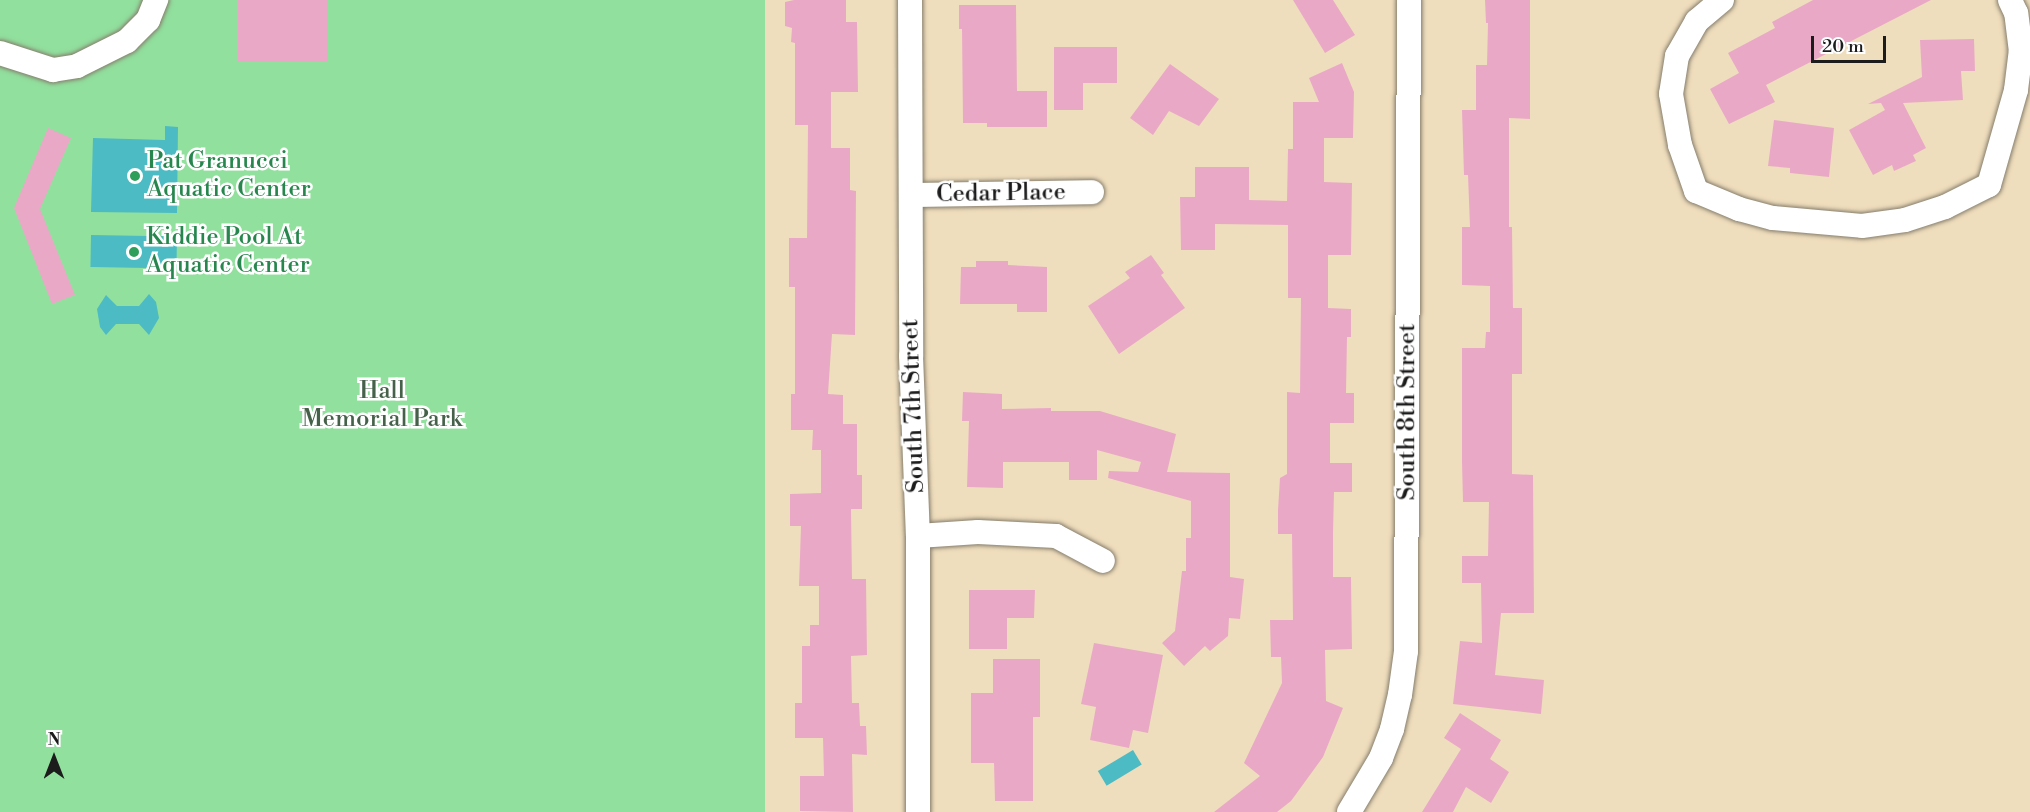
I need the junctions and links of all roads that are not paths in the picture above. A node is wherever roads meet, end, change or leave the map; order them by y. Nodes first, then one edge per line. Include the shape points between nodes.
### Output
1 (156, 0) edge
2 (910, 0) edge
3 (1409, 0) edge
4 (1722, 0) edge
5 (2010, 0) edge
6 (0, 52) edge
7 (1092, 192) dead end
8 (911, 195) junction
9 (918, 536) junction
10 (1103, 561) dead end
11 (918, 812) edge
12 (1349, 812) edge

1 - 6 street via 148,20 127,42 77,66 53,70
2 - 8 street, South 7th Street
3 - 12 street, South 8th Street via 1406,651 1392,729 1381,758
4 - 5 street via 1697,21 1677,56 1671,94 1680,145 1696,191 1773,218 1862,226 1905,220 1989,185 2016,90 2021,52 2016,13
7 - 8 street, Cedar Place
8 - 9 street, South 7th Street via 911,356
9 - 10 street via 978,532 1056,536
9 - 11 street, South 7th Street

